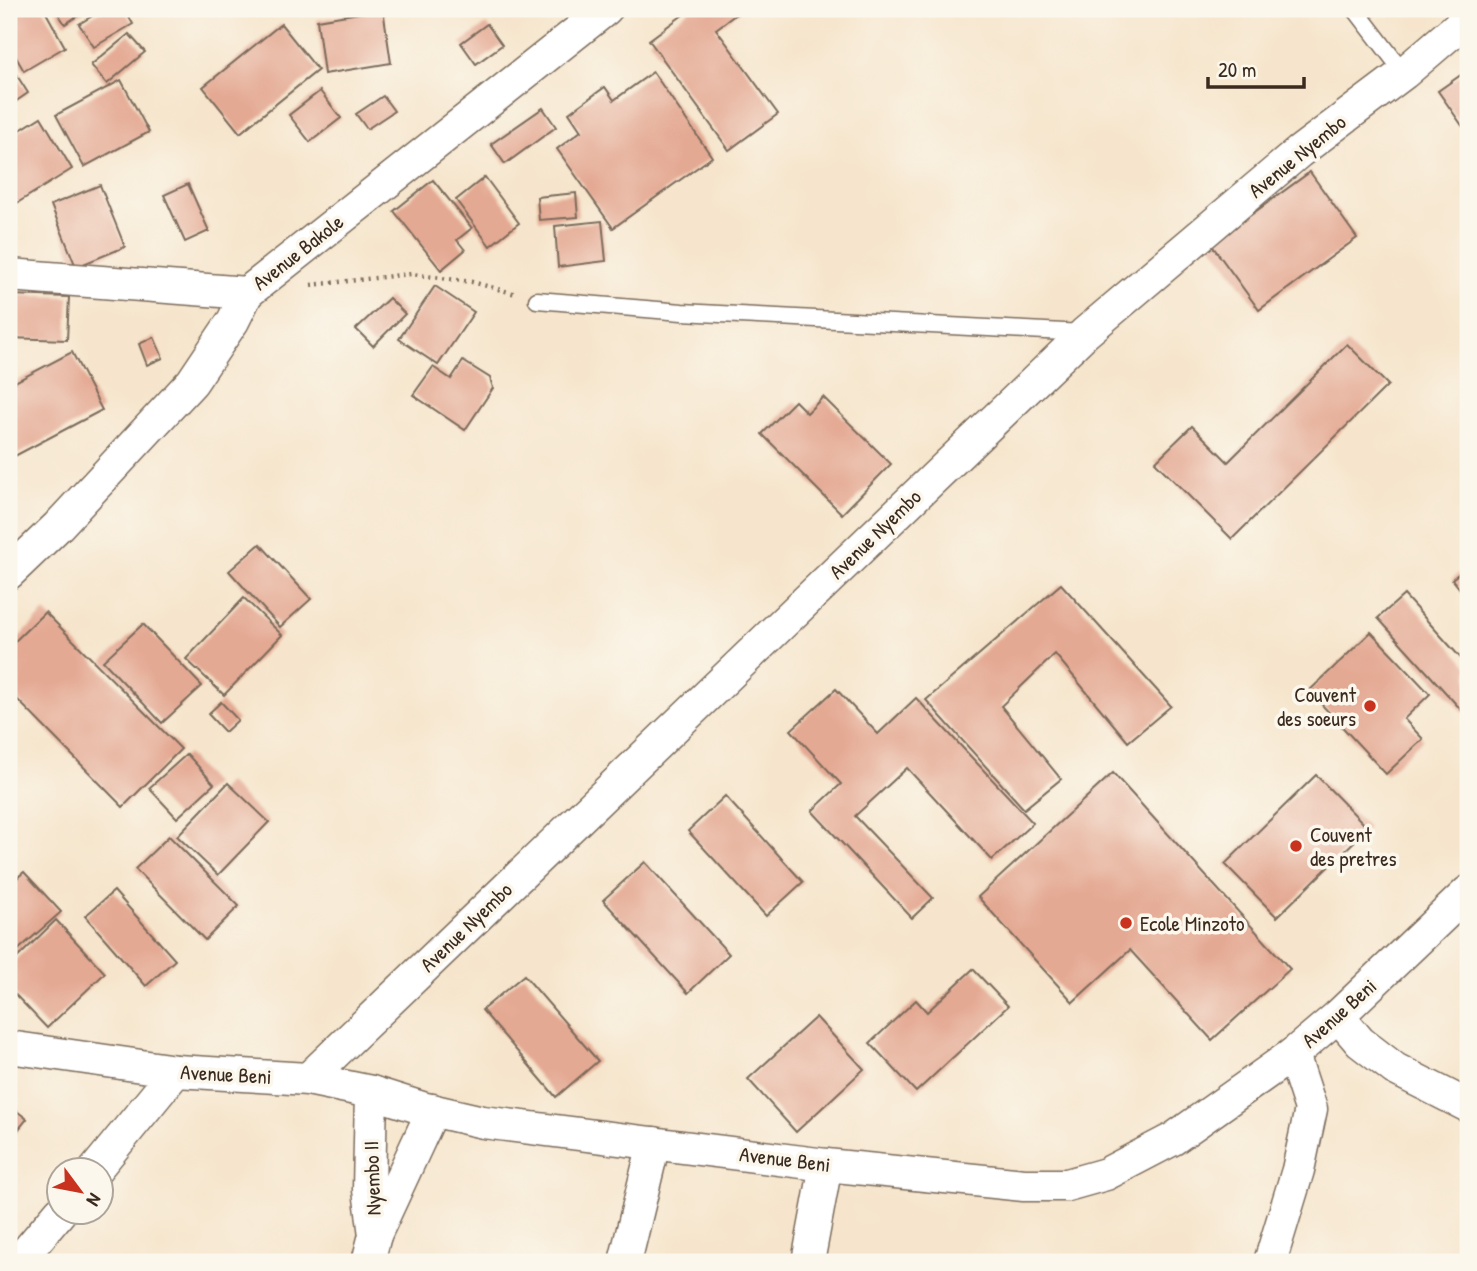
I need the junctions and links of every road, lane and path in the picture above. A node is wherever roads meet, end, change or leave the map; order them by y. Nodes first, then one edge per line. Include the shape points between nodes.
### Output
1 (606, 9) edge
2 (1355, 9) edge
3 (1468, 18) edge
4 (1404, 73) junction
5 (9, 275) edge
6 (310, 285) dead end
7 (247, 293) junction
8 (537, 300) joint
9 (1084, 333) junction
10 (9, 573) edge
11 (1468, 892) edge
12 (1338, 1016) junction
13 (9, 1047) edge
14 (1293, 1054) junction
15 (176, 1071) junction
16 (307, 1079) junction
17 (372, 1092) junction
18 (1468, 1106) edge
19 (433, 1110) junction
20 (654, 1143) junction
21 (106, 1156) edge
22 (827, 1165) junction
23 (49, 1226) edge
24 (372, 1249) edge
25 (19, 1262) edge
26 (625, 1262) edge
27 (808, 1262) edge
28 (1270, 1262) edge

1 - 7 street, Avenue Bakole
2 - 4 lane
3 - 4 street, Avenue Nyembo
4 - 9 street, Avenue Nyembo via 1299,152
5 - 7 street
6 - 8 path via 411,274 472,282
7 - 10 street, Avenue Bakole via 192,382
8 - 9 lane
9 - 16 street, Avenue Nyembo
11 - 12 street, Avenue Beni
12 - 14 street, Avenue Beni
12 - 18 street via 1360,1042 1395,1069
13 - 15 street, Avenue Beni
14 - 22 street, Avenue Beni via 1173,1139 1106,1174 1067,1185 1024,1185
14 - 28 street via 1311,1109
15 - 16 street, Avenue Beni
15 - 21 street
16 - 17 street, Avenue Beni
17 - 19 street, Avenue Beni
17 - 24 street, Nyembo II
19 - 20 street, Avenue Beni via 483,1122
19 - 24 street
20 - 22 street, Avenue Beni
20 - 26 street
22 - 27 street
23 - 25 street

